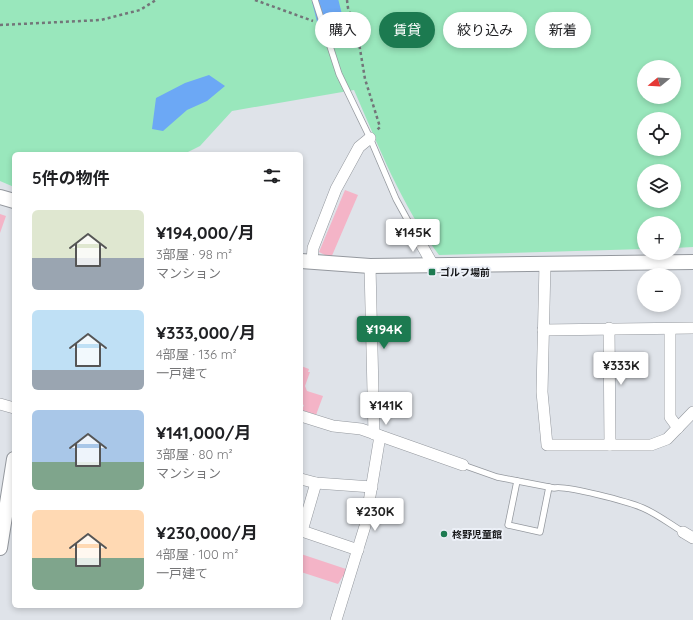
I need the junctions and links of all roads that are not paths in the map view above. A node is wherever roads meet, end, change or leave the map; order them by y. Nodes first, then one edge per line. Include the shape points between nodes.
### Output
1 (315, 0) edge
2 (370, 138) junction
3 (0, 197) edge
4 (12, 200) edge
5 (413, 230) joint
6 (306, 262) edge
7 (693, 262) edge
8 (545, 264) junction
9 (433, 265) junction
10 (370, 266) junction
11 (609, 328) junction
12 (693, 328) edge
13 (670, 329) junction
14 (543, 330) junction
15 (0, 404) edge
16 (12, 407) edge
17 (693, 412) edge
18 (303, 417) edge
19 (678, 428) junction
20 (377, 435) junction
21 (610, 445) junction
22 (463, 465) joint
23 (303, 480) edge
24 (517, 481) junction
25 (316, 483) junction
26 (12, 487) edge
27 (372, 487) junction
28 (549, 487) junction
29 (11, 500) edge
30 (303, 528) edge
31 (303, 531) edge
32 (682, 532) joint
33 (693, 538) edge
34 (0, 548) edge
35 (358, 550) junction
36 (336, 620) edge

1 - 2 lane via 339,74
2 - 5 lane via 396,199
2 - 6 street via 359,148 336,189
3 - 4 street
5 - 9 street
6 - 10 street
7 - 8 street
8 - 9 street
8 - 14 street
9 - 10 street
10 - 20 street
11 - 13 street
11 - 14 street
11 - 21 street
12 - 13 street
13 - 19 street via 670,416
14 - 21 street via 542,392 547,445
15 - 16 street
17 - 19 street
18 - 20 street
19 - 21 street via 668,439 651,445
20 - 22 street
20 - 27 street
22 - 24 lane via 496,477
23 - 25 street
24 - 28 lane
24 - 28 lane via 508,525 540,532
25 - 27 street
25 - 30 street
26 - 29 street
27 - 35 street
28 - 32 lane via 576,489 643,508
29 - 34 street
31 - 35 street
32 - 33 street
35 - 36 street

